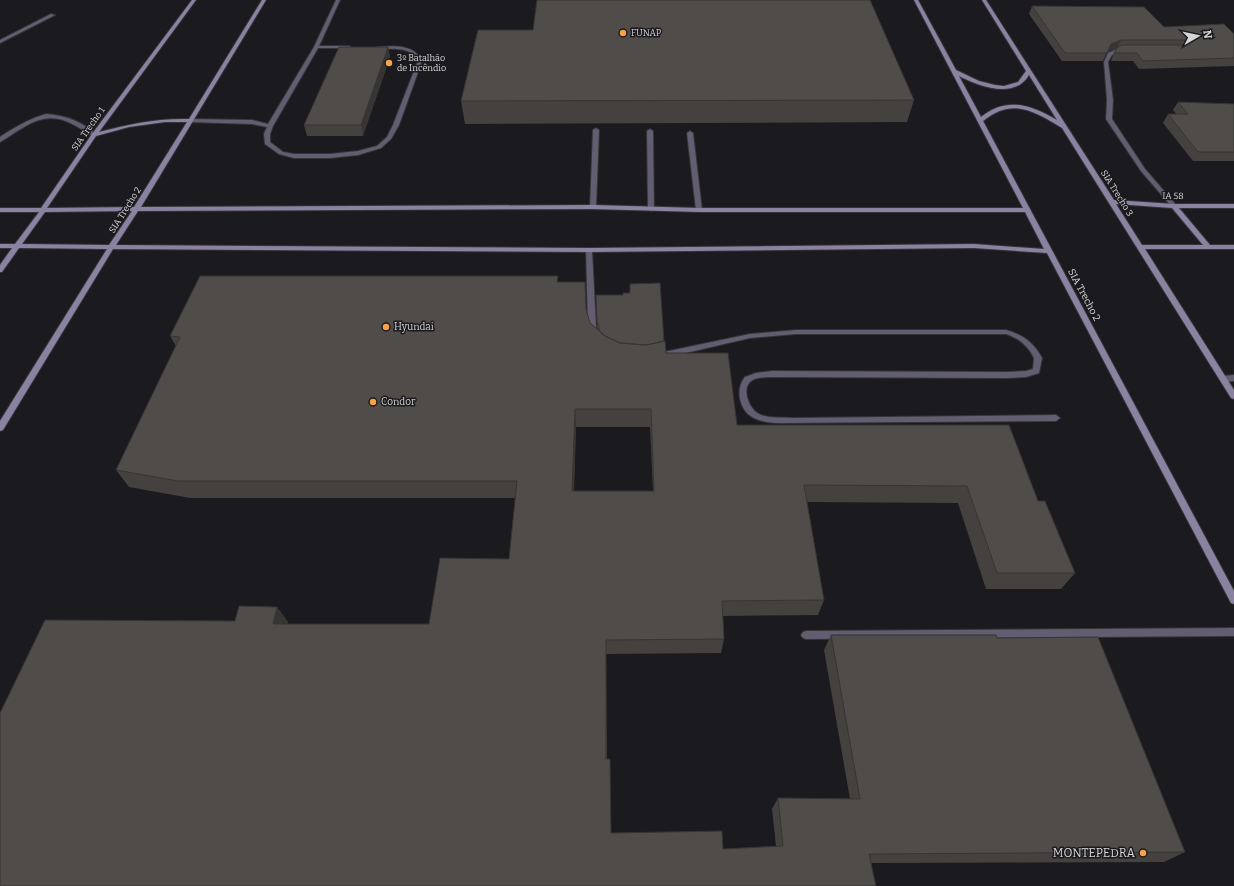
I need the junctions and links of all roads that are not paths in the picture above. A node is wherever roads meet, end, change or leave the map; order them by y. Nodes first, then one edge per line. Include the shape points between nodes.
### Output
1 (194, 0) edge
2 (264, 0) edge
3 (338, 0) edge
4 (916, 0) edge
5 (984, 0) edge
6 (53, 16) dead end
7 (0, 42) edge
8 (316, 47) junction
9 (356, 48) edge
10 (370, 48) edge
11 (1131, 50) edge
12 (954, 70) junction
13 (1029, 70) junction
14 (980, 120) junction
15 (190, 121) junction
16 (270, 126) junction
17 (1067, 129) junction
18 (596, 130) edge
19 (650, 131) edge
20 (690, 133) edge
21 (94, 135) junction
22 (0, 140) edge
23 (1113, 202) junction
24 (1174, 206) junction
25 (1234, 206) edge
26 (593, 207) junction
27 (650, 209) junction
28 (0, 210) edge
29 (43, 210) junction
30 (136, 210) junction
31 (699, 210) junction
32 (1028, 210) junction
33 (0, 246) edge
34 (17, 246) junction
35 (112, 247) junction
36 (1142, 247) junction
37 (1208, 247) junction
38 (1234, 247) edge
39 (589, 250) junction
40 (1049, 250) junction
41 (0, 270) edge
42 (596, 340) edge
43 (660, 356) edge
44 (1223, 378) junction
45 (1234, 378) edge
46 (1234, 396) edge
47 (1056, 418) dead end
48 (0, 428) edge
49 (1234, 600) edge
50 (1234, 632) edge
51 (806, 635) dead end

1 - 21 main road, SIA Trecho 1
2 - 15 main road, SIA Trecho 2
3 - 8 lane
4 - 12 main road, SIA Trecho 2
5 - 13 main road, SIA Trecho 3
6 - 7 lane
8 - 9 lane
8 - 16 lane
10 - 16 lane via 412,50 419,56 420,61 396,125 389,138 379,147 358,153 330,156 294,156 281,153 267,143
11 - 24 lane via 1117,50 1110,54 1106,62 1110,100 1108,119 1143,170
12 - 13 main road via 979,84 1000,87 1021,82
12 - 14 main road, SIA Trecho 2
13 - 17 main road, SIA Trecho 3
14 - 17 main road via 988,112 998,108 1020,107 1046,116
14 - 32 main road, SIA Trecho 2
15 - 16 lane via 252,122
15 - 21 main road via 164,120 139,123
15 - 30 main road, SIA Trecho 2
17 - 23 main road, SIA Trecho 3
18 - 26 lane
19 - 27 lane
20 - 31 lane
21 - 22 lane via 71,119 51,115 22,124
21 - 29 main road, SIA Trecho 1
23 - 24 main road, IA 58
23 - 36 main road, SIA Trecho 3
24 - 25 main road, IA 58
24 - 37 main road
26 - 27 main road
26 - 30 main road
27 - 31 main road
28 - 29 main road
29 - 30 main road
29 - 34 main road, SIA Trecho 1
30 - 35 main road, SIA Trecho 2
31 - 32 main road
32 - 40 main road, SIA Trecho 2
33 - 34 main road
34 - 35 main road
34 - 41 main road, SIA Trecho 1
35 - 39 main road
35 - 48 main road, SIA Trecho 2
36 - 37 main road
36 - 44 main road, SIA Trecho 3
37 - 38 main road
39 - 40 main road via 974,246
39 - 42 lane via 592,327
40 - 49 main road, SIA Trecho 2
43 - 47 lane via 750,336 796,332 1006,332 1018,335 1033,348 1038,358 1036,371 1007,375 772,374 749,378 743,385 745,403 755,416 793,421
44 - 45 lane
44 - 46 main road, SIA Trecho 3
50 - 51 lane

